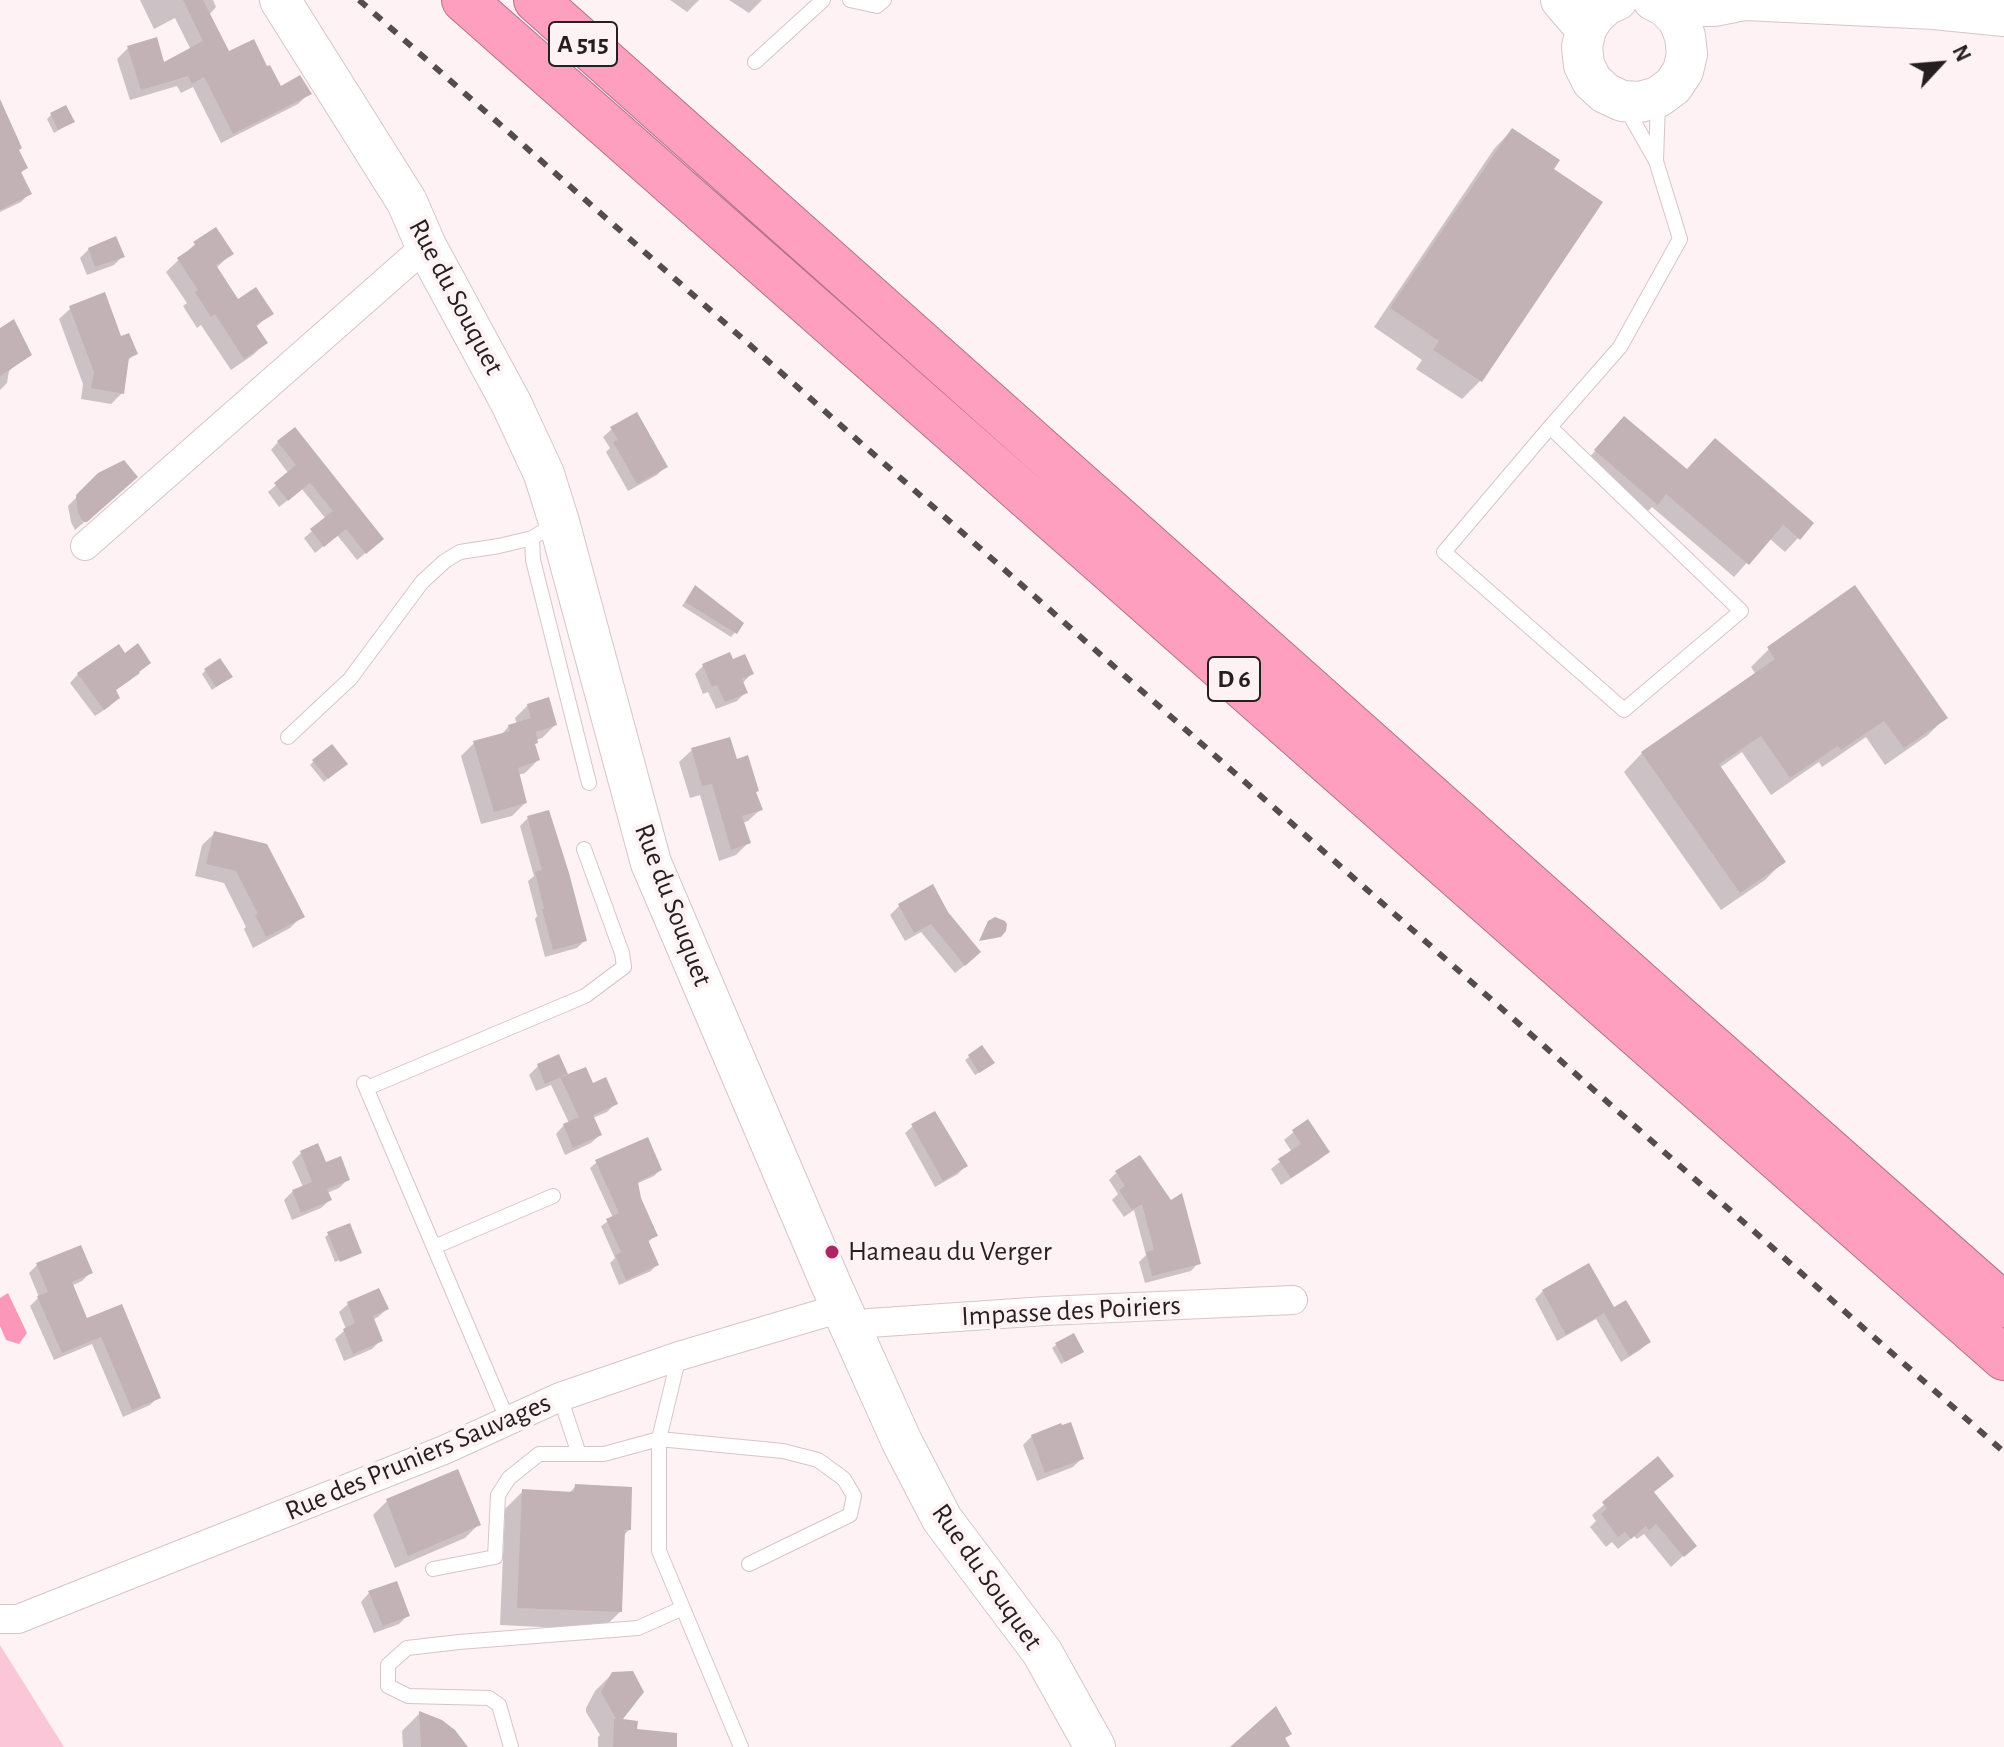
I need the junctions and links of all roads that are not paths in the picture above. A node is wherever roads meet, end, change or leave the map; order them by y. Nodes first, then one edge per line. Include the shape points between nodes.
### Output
1 (280, 0) edge
2 (464, 0) edge
3 (534, 0) edge
4 (823, 0) edge
5 (850, 0) edge
6 (884, 0) edge
7 (1591, 7) edge
8 (1668, 14) edge
9 (2004, 16) edge
10 (755, 62) dead end
11 (1640, 99) junction
12 (1656, 161) junction
13 (426, 246) junction
14 (1550, 427) junction
15 (546, 530) junction
16 (85, 546) dead end
17 (288, 737) dead end
18 (589, 783) dead end
19 (584, 849) dead end
20 (553, 1196) dead end
21 (434, 1247) junction
22 (1293, 1300) dead end
23 (2004, 1305) edge
24 (846, 1318) junction
25 (679, 1356) junction
26 (2004, 1358) edge
27 (560, 1397) junction
28 (508, 1421) junction
29 (659, 1439) junction
30 (579, 1454) junction
31 (749, 1564) dead end
32 (433, 1569) dead end
33 (683, 1608) junction
34 (0, 1619) edge
35 (511, 1747) edge
36 (741, 1747) edge
37 (1095, 1747) edge

1 - 13 street, Rue du Souquet via 407,202
2 - 26 highway, D 6
3 - 23 highway, D 6
4 - 10 lane
5 - 6 lane via 877,6
7 - 11 street via 1582,47 1592,81 1605,93
8 - 9 street via 1745,0
8 - 11 street via 1687,54 1683,71 1673,86
11 - 12 lane
11 - 12 lane
12 - 14 lane via 1680,239 1620,347
13 - 15 street, Rue du Souquet via 544,474
13 - 16 street
14 - 14 lane via 1444,552 1624,710 1741,611
15 - 17 lane via 460,552 445,561 422,582 350,679
15 - 18 lane via 533,560
15 - 24 street, Rue du Souquet via 651,863
19 - 21 lane via 624,967 585,996 365,1084
20 - 21 lane
21 - 28 lane
22 - 24 street, Impasse des Poiriers via 869,1323
24 - 25 street, Rue des Pruniers Sauvages
24 - 37 street, Rue du Souquet via 942,1519 1042,1652
25 - 27 street, Rue des Pruniers Sauvages
25 - 29 lane
27 - 28 street, Rue des Pruniers Sauvages
27 - 30 lane
28 - 34 street, Rue des Pruniers Sauvages via 18,1619
29 - 30 lane via 604,1454
29 - 31 lane via 783,1451 818,1460 844,1479 854,1496 850,1515
29 - 33 lane via 659,1551
30 - 32 lane via 539,1454 509,1478 498,1495 495,1557
33 - 35 lane via 638,1628 407,1648 388,1665 388,1686 408,1696 489,1698 499,1705
33 - 36 lane

